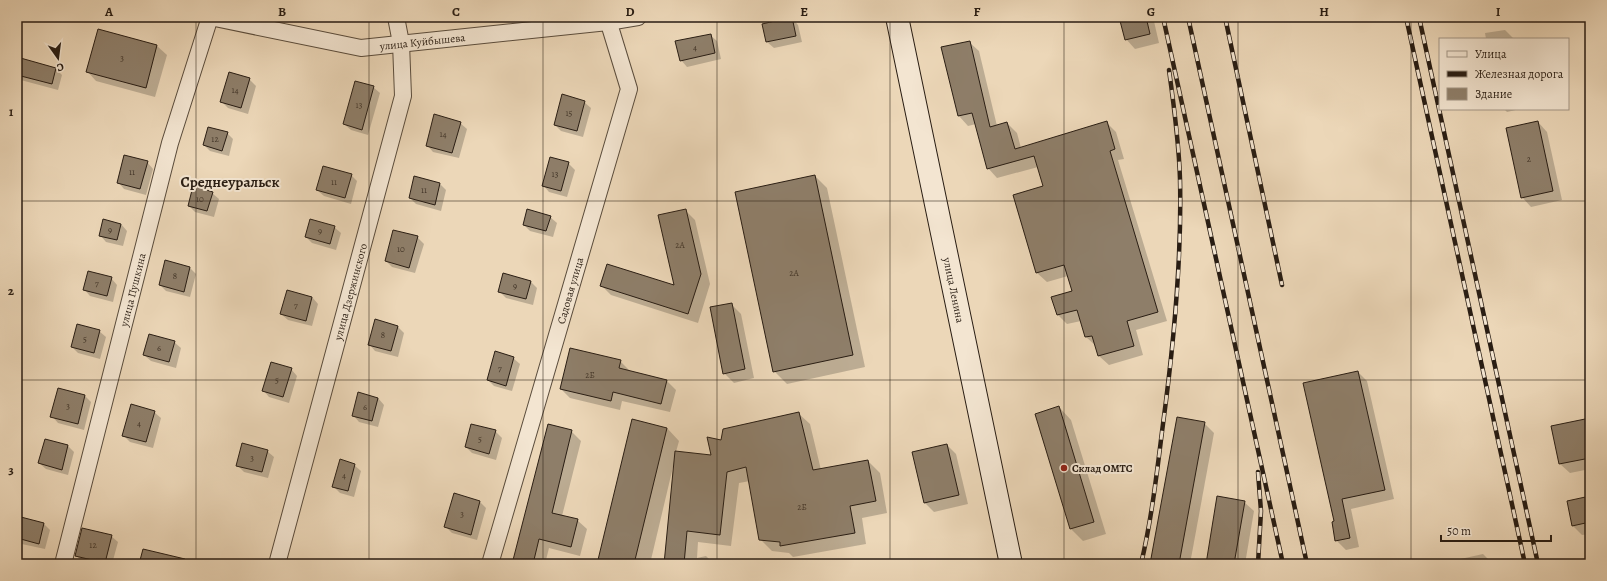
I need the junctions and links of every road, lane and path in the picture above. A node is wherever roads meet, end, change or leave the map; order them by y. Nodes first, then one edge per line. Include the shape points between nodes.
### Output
1 (210, 17) edge
2 (396, 17) edge
3 (638, 17) edge
4 (897, 17) edge
5 (608, 20) edge
6 (401, 43) junction
7 (63, 564) edge
8 (277, 564) edge
9 (490, 564) edge
10 (1011, 564) edge

1 - 6 street, улица Куйбышева via 361,48
1 - 7 street, улица Пушкина via 170,143
2 - 6 street, улица Дзержинского
3 - 5 street, улица Куйбышева
4 - 10 street, улица Ленина
5 - 6 street, улица Куйбышева
5 - 9 street, Садовая улица via 629,90
6 - 8 street, улица Дзержинского via 403,96

